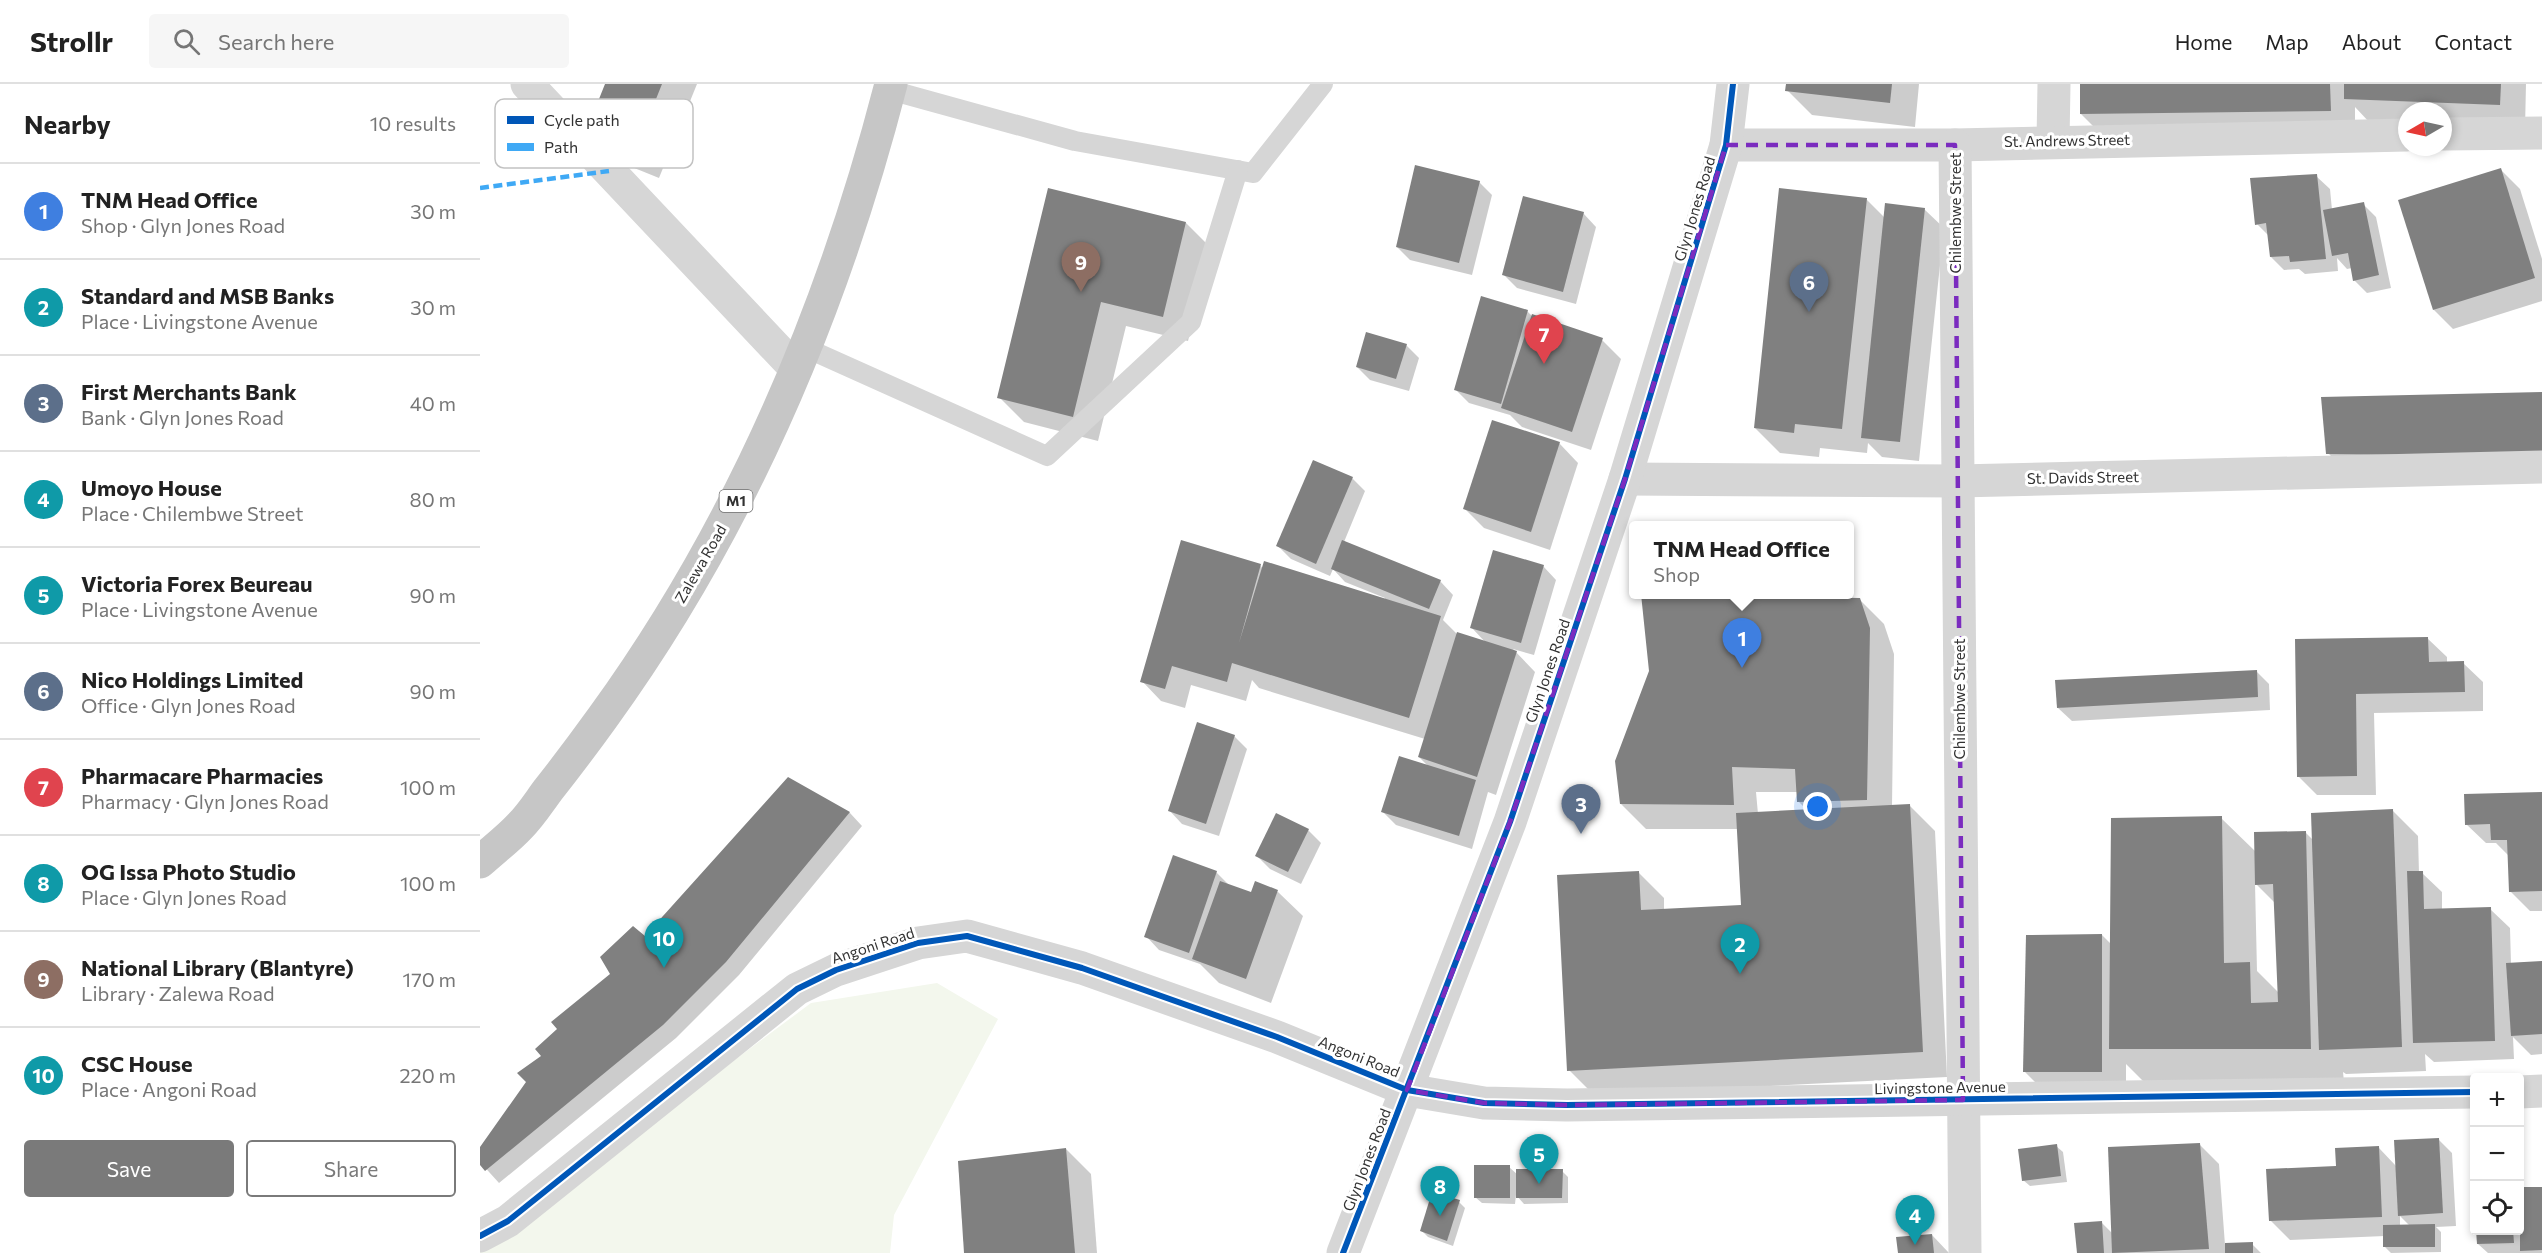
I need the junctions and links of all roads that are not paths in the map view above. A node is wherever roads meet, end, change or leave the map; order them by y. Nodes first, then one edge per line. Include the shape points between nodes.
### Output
1 (527, 84) edge
2 (1323, 84) edge
3 (1733, 84) edge
4 (2054, 84) edge
5 (890, 87) edge
6 (542, 99) edge
7 (2542, 133) edge
8 (2452, 134) edge
9 (2398, 135) edge
10 (2053, 141) junction
11 (1726, 145) junction
12 (1955, 145) junction
13 (611, 168) edge
14 (1238, 170) junction
15 (800, 358) junction
16 (2542, 467) edge
17 (1625, 479) junction
18 (1958, 481) junction
19 (480, 862) edge
20 (1407, 1090) junction
21 (2542, 1091) edge
22 (2470, 1092) edge
23 (2524, 1092) edge
24 (1962, 1100) junction
25 (480, 1236) edge
26 (1343, 1253) edge
27 (1965, 1253) edge

1 - 6 street
2 - 14 lane via 1253,173
3 - 11 street, Glyn Jones Road
4 - 10 street
5 - 14 lane via 1076,141
5 - 15 highway, Zalewa Road / M1 via 856,204
7 - 8 street
9 - 10 street, St. Andrews Street
10 - 12 street, St. Andrews Street
11 - 12 street, St. Andrews Street
11 - 17 street, Glyn Jones Road
12 - 18 street, Chilembwe Street
13 - 15 street
14 - 15 lane via 1191,322 1047,456
15 - 19 highway, Zalewa Road / M1 via 750,475 705,561 645,659 522,824
16 - 18 street, St. Davids Street
17 - 18 street, St. Davids Street
17 - 20 street, Glyn Jones Road via 1510,822
18 - 24 street, Chilembwe Street
20 - 24 street, Livingstone Avenue via 1484,1103 1567,1105
20 - 25 street, Angoni Road via 1277,1037 1082,968 966,936 942,938 836,970 797,989 508,1221
20 - 26 street, Glyn Jones Road
21 - 23 street
22 - 24 street, Livingstone Avenue
24 - 27 street, Chilembwe Street

